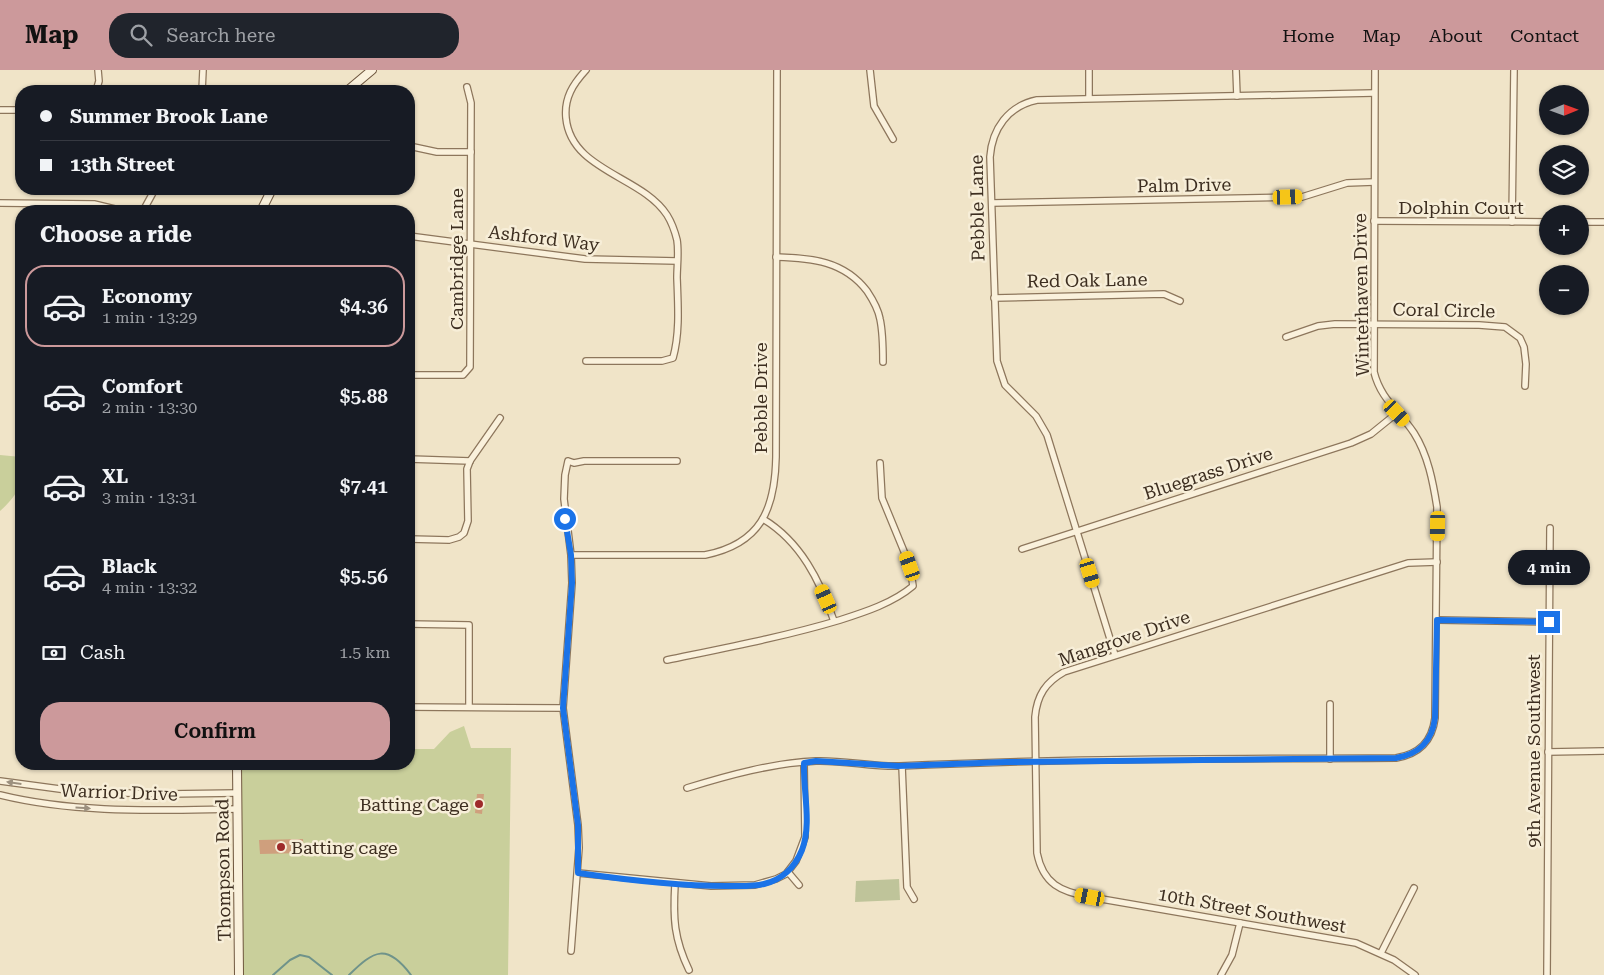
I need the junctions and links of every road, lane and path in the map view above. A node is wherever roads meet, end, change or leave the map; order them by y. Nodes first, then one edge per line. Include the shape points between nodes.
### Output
1 (98, 70) edge
2 (203, 70) edge
3 (372, 70) edge
4 (586, 70) edge
5 (777, 70) edge
6 (870, 70) edge
7 (1089, 70) edge
8 (1236, 70) edge
9 (1375, 70) edge
10 (1514, 70) edge
11 (98, 85) edge
12 (202, 85) edge
13 (354, 85) edge
14 (466, 87) dead end
15 (1374, 92) junction
16 (1236, 96) junction
17 (1089, 98) junction
18 (0, 110) edge
19 (15, 110) edge
20 (893, 139) dead end
21 (415, 147) edge
22 (471, 152) junction
23 (1374, 182) junction
24 (0, 203) edge
25 (992, 203) junction
26 (98, 205) edge
27 (1374, 221) junction
28 (1512, 222) junction
29 (1539, 222) edge
30 (1589, 222) edge
31 (1604, 222) edge
32 (415, 237) edge
33 (471, 244) junction
34 (776, 257) junction
35 (677, 261) junction
36 (994, 298) junction
37 (1180, 301) dead end
38 (1373, 324) junction
39 (1286, 337) dead end
40 (586, 361) dead end
41 (883, 362) dead end
42 (415, 375) edge
43 (1525, 386) dead end
44 (1397, 413) junction
45 (500, 418) dead end
46 (415, 459) edge
47 (470, 461) junction
48 (677, 461) dead end
49 (880, 464) dead end
50 (763, 519) junction
51 (1550, 528) dead end
52 (1077, 530) junction
53 (415, 539) edge
54 (1022, 549) dead end
55 (571, 555) junction
56 (1437, 562) junction
57 (1437, 620) junction
58 (834, 621) junction
59 (1549, 622) junction
60 (415, 624) edge
61 (1115, 655) junction
62 (667, 660) dead end
63 (1330, 704) dead end
64 (415, 707) edge
65 (469, 707) junction
66 (563, 708) junction
67 (1604, 751) edge
68 (1548, 752) junction
69 (1330, 758) junction
70 (1036, 762) junction
71 (804, 763) junction
72 (902, 766) junction
73 (237, 770) edge
74 (0, 781) edge
75 (687, 788) dead end
76 (237, 794) junction
77 (0, 795) edge
78 (237, 809) junction
79 (788, 872) junction
80 (578, 873) junction
81 (675, 884) junction
82 (799, 885) dead end
83 (1414, 888) dead end
84 (1077, 895) joint
85 (914, 899) dead end
86 (1240, 923) junction
87 (571, 951) dead end
88 (1381, 953) junction
89 (689, 970) dead end
90 (239, 975) edge
91 (1221, 975) edge
92 (1415, 975) edge
93 (1547, 975) edge

1 - 11 street
2 - 12 street
3 - 13 street
4 - 35 street via 570,91 566,103 572,137 584,155 649,196 663,210 676,238
5 - 34 street, Pebble Drive
6 - 20 street via 874,106
7 - 17 street
8 - 16 street
9 - 15 street, Winterhaven Drive
10 - 28 street
14 - 22 street, Cambridge Lane via 471,102
15 - 16 street, Pebble Lane
15 - 23 street, Winterhaven Drive
16 - 17 street, Pebble Lane
17 - 25 street, Pebble Lane via 1030,102 1013,110 1004,119 991,144
18 - 19 street
21 - 22 street via 437,152
22 - 33 street, Cambridge Lane
23 - 25 street, Palm Drive via 1347,183 1302,197
23 - 27 street, Winterhaven Drive
24 - 26 street
25 - 36 street, Pebble Lane
27 - 28 street, Dolphin Court
27 - 38 street, Winterhaven Drive
28 - 29 street, Dolphin Court
30 - 31 street
32 - 33 street, Ashford Way
33 - 35 street, Ashford Way via 585,259
33 - 42 street, Cambridge Lane via 470,367 463,374
34 - 41 street via 821,260 856,279 878,310 883,333
34 - 50 street, Pebble Drive via 775,477
35 - 40 street via 677,345 673,358 662,361
36 - 37 street, Red Oak Lane via 1164,294
36 - 52 street, Pebble Lane via 999,371 1005,384 1036,416 1047,435
38 - 39 street, Coral Circle via 1318,326
38 - 43 street, Coral Circle via 1479,325 1509,329 1524,346
38 - 44 street, Winterhaven Drive via 1376,380 1386,401
44 - 52 street, Bluegrass Drive via 1371,434 1351,443
44 - 56 street, Winterhaven Drive via 1418,441 1431,476 1437,507
45 - 47 street
46 - 47 street
47 - 53 street via 467,469 468,521 464,533 454,539
48 - 55 street via 568,461 564,500
49 - 58 street via 882,498 910,566 913,586 904,594 875,607
50 - 55 street, Pebble Drive via 740,542 705,555
50 - 58 street via 786,536 804,557 820,584
51 - 59 street, 9th Avenue Southwest
52 - 54 street, Bluegrass Drive
52 - 61 street, Pebble Lane
55 - 66 street via 572,594
56 - 57 street, Winterhaven Drive
56 - 61 street, Mangrove Drive via 1408,563
57 - 59 street
57 - 69 street, Winterhaven Drive via 1435,718 1433,732 1427,742 1414,753 1396,758
58 - 62 street
59 - 68 street, 9th Avenue Southwest
60 - 65 street via 470,625
61 - 70 street, Mangrove Drive via 1064,672 1047,684 1036,708
63 - 69 street
64 - 65 street
65 - 66 street
66 - 80 street via 578,825
67 - 68 street
68 - 93 street, 9th Avenue Southwest
69 - 70 street, Winterhaven Drive
70 - 72 street, Winterhaven Drive
70 - 84 street, Mangrove Drive via 1036,840 1040,866 1050,881
71 - 72 street, Winterhaven Drive
71 - 75 street, Winterhaven Drive via 776,765
71 - 79 street via 806,837
72 - 85 street via 907,887
73 - 76 street, Thompson Road
76 -> 74 street, Warrior Drive via 82,792
76 - 78 street, Thompson Road
77 -> 78 street, Warrior Drive via 79,808
78 - 90 street, Thompson Road
79 - 81 street via 765,884
79 - 82 street
80 - 81 street
80 - 87 street
81 - 89 street via 675,933
83 - 88 street
84 - 86 street, 10th Street Southwest
86 - 88 street, 10th Street Southwest via 1344,940
86 - 91 street via 1232,955
88 - 92 street, 10th Street Southwest

